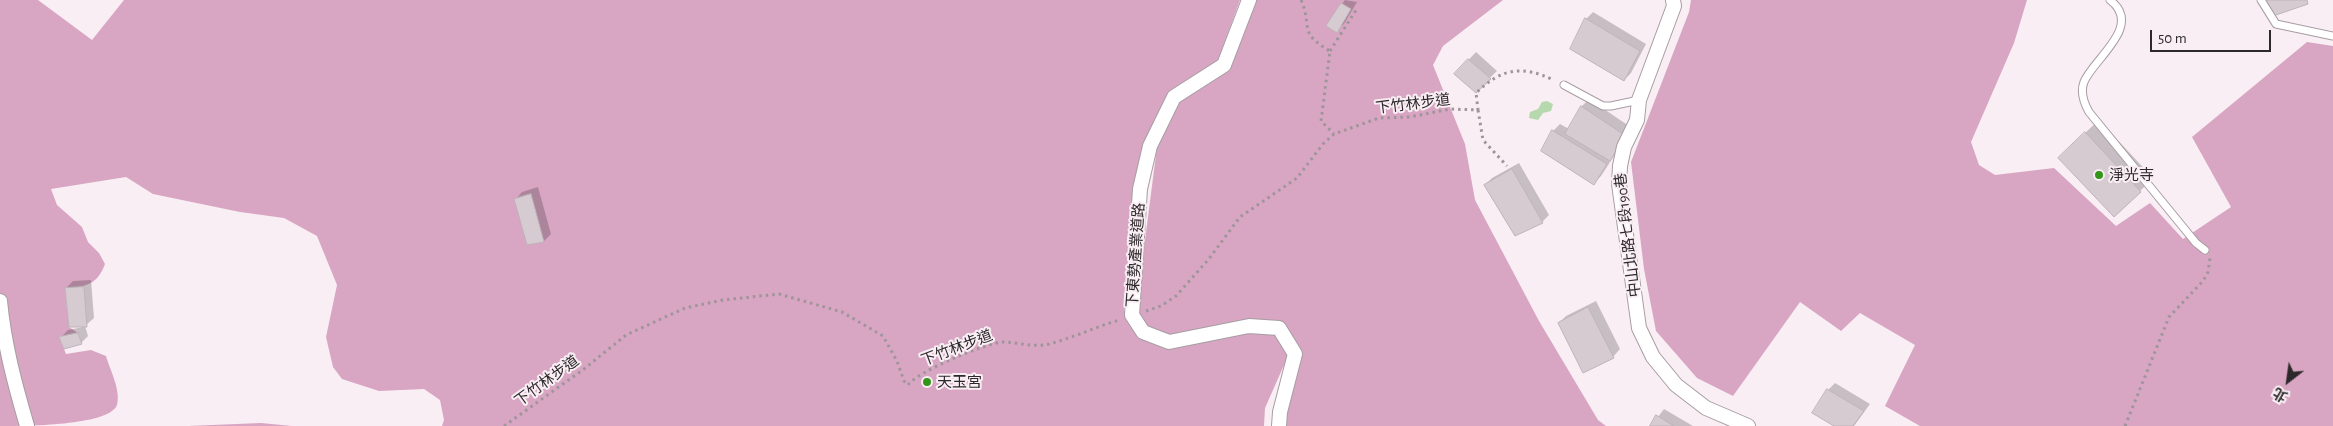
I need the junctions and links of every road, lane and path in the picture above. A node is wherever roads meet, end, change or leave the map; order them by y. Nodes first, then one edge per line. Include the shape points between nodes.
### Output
1 (1249, 0) edge
2 (1301, 0) edge
3 (1673, 0) edge
4 (2110, 0) edge
5 (2261, 0) edge
6 (1356, 10) dead end
7 (2333, 36) edge
8 (1330, 51) junction
9 (1564, 85) joint
10 (1639, 100) junction
11 (1478, 110) junction
12 (1334, 134) junction
13 (1507, 166) dead end
14 (2205, 250) joint
15 (0, 301) edge
16 (1132, 315) junction
17 (28, 426) edge
18 (504, 426) edge
19 (1279, 426) edge
20 (1748, 426) edge
21 (2126, 426) edge

1 - 16 street, 下東勢產業道路 via 1224,65 1174,97 1150,146 1140,189
2 - 8 path via 1306,10 1308,34 1315,43
3 - 10 street, 中山北路七段190巷 via 1674,6
4 - 14 lane via 2118,9 2120,31 2084,81 2084,102 2196,243
5 - 7 lane via 2276,24
6 - 8 path
8 - 12 path via 1320,121
9 - 10 lane via 1602,106
9 - 11 path via 1540,74 1509,71 1491,78 1476,93
10 - 20 street, 中山北路七段190巷 via 1637,120 1624,147 1619,184 1639,328 1653,357 1676,385 1706,408
11 - 12 path, 下竹林步道 via 1450,109 1410,117 1379,118
11 - 13 path via 1483,140
12 - 16 path, 下竹林步道 via 1297,178 1240,217 1176,296 1161,306
14 - 21 path via 2211,262 2208,272 2168,317
15 - 17 street via 14,382
16 - 18 path, 下竹林步道 via 1048,344 1023,346 1002,342 938,366 908,384 883,336 842,312 779,294 723,300 686,308 626,335
16 - 19 street, 下東勢產業道路 via 1143,332 1169,342 1249,326 1279,328 1295,354

